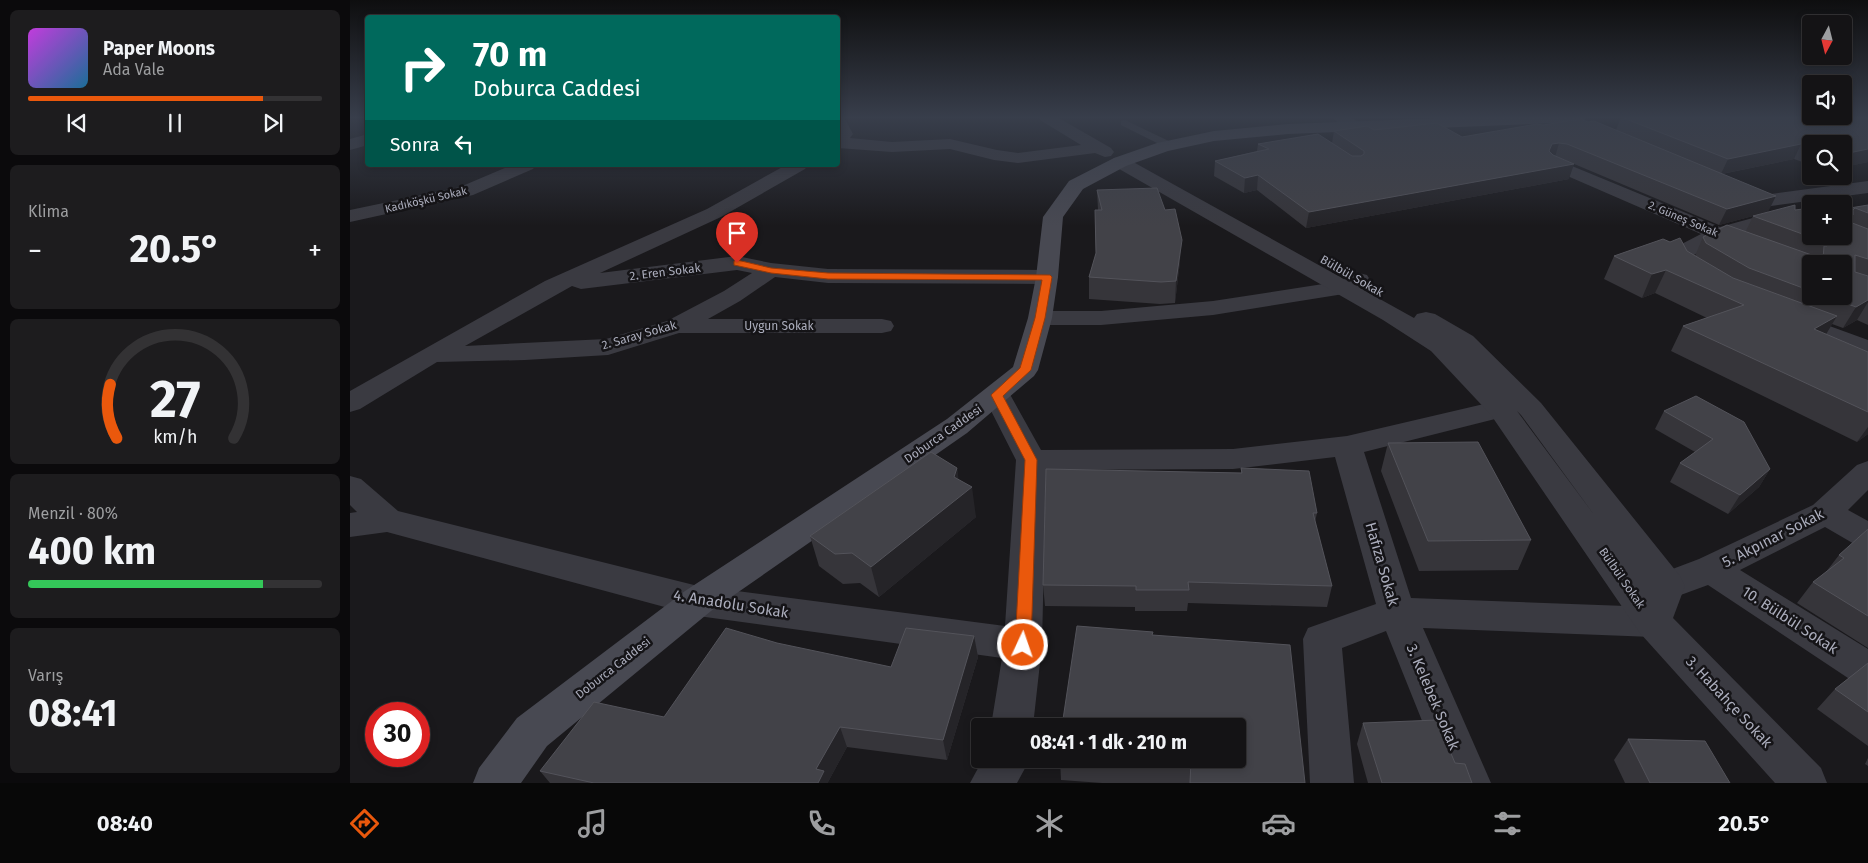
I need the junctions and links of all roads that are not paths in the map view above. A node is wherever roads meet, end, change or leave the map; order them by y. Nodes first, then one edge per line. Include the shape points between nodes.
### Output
1 (989, 154) edge
2 (1053, 154) edge
3 (1115, 154) edge
4 (1145, 154) edge
5 (1130, 158) junction
6 (1555, 164) edge
7 (522, 167) edge
8 (795, 167) edge
9 (1868, 187) edge
10 (1747, 193) edge
11 (1764, 200) junction
12 (350, 216) edge
13 (1717, 234) junction
14 (1743, 244) edge
15 (771, 270) junction
16 (1047, 277) junction
17 (1350, 284) junction
18 (553, 286) junction
19 (1715, 286) edge
20 (1776, 313) edge
21 (1040, 318) junction
22 (676, 326) junction
23 (882, 326) dead end
24 (1868, 349) edge
25 (432, 354) junction
26 (997, 395) junction
27 (350, 403) edge
28 (1501, 409) junction
29 (1347, 446) junction
30 (1031, 460) junction
31 (1868, 472) edge
32 (350, 486) edge
33 (1825, 512) junction
34 (387, 520) junction
35 (350, 526) edge
36 (1868, 536) edge
37 (1711, 569) junction
38 (698, 601) junction
39 (1660, 604) junction
40 (1397, 612) junction
41 (1023, 645) junction
42 (1868, 670) edge
43 (1013, 718) edge
44 (1002, 768) edge
45 (494, 783) edge
46 (992, 783) edge
47 (1332, 783) edge
48 (1470, 783) edge
49 (1805, 783) edge

1 - 2 street via 1018,158
3 - 5 street, Bülbül Sokak
4 - 5 main road, Doburca Caddesi
5 - 16 main road, Doburca Caddesi via 1076,185 1053,217
5 - 17 street, Bülbül Sokak
6 - 13 street, 2. Güneş Sokak
7 - 12 street, Kadıköşkü Sokak via 466,191
8 - 18 street via 714,213
9 - 11 street
10 - 11 street
11 - 13 street via 1798,215
13 - 14 street, 2. Güneş Sokak
13 - 19 street via 1680,254 1685,268
15 - 16 street, 2. Eren Sokak via 828,276
15 - 18 street, 2. Eren Sokak via 737,263
15 - 22 street, 2. Saray Sokak via 732,296
16 - 21 main road, Doburca Caddesi
17 - 21 street via 1213,308 1101,318
17 - 28 street, Bülbül Sokak via 1440,346
17 - 39 street, Bülbül Sokak via 1464,342 1532,409
18 - 25 street
20 - 24 street
21 - 26 main road, Doburca Caddesi via 1025,370
22 - 23 street, Uygun Sokak
22 - 25 street, 2. Saray Sokak via 608,347
25 - 27 street
26 - 30 street
26 - 38 main road, Doburca Caddesi via 957,426
28 - 29 street
28 - 39 street, Bülbül Sokak
29 - 30 street via 1233,459
29 - 40 street, Hafıza Sokak
30 - 41 street
31 - 33 street, 5. Akpınar Sokak
32 - 34 street
33 - 36 street
33 - 37 street, 5. Akpınar Sokak
34 - 35 street
34 - 38 street, 4. Anadolu Sokak
37 - 39 street, 5. Akpınar Sokak
37 - 42 street, 10. Bülbül Sokak
38 - 41 street, 4. Anadolu Sokak
38 - 45 main road, Doburca Caddesi via 532,732
39 - 40 street
39 - 49 street, 3. Habahçe Sokak
40 - 47 street, Hafıza Sokak via 1322,640
40 - 48 street, 3. Kelebek Sokak
41 - 43 street
44 - 46 street

